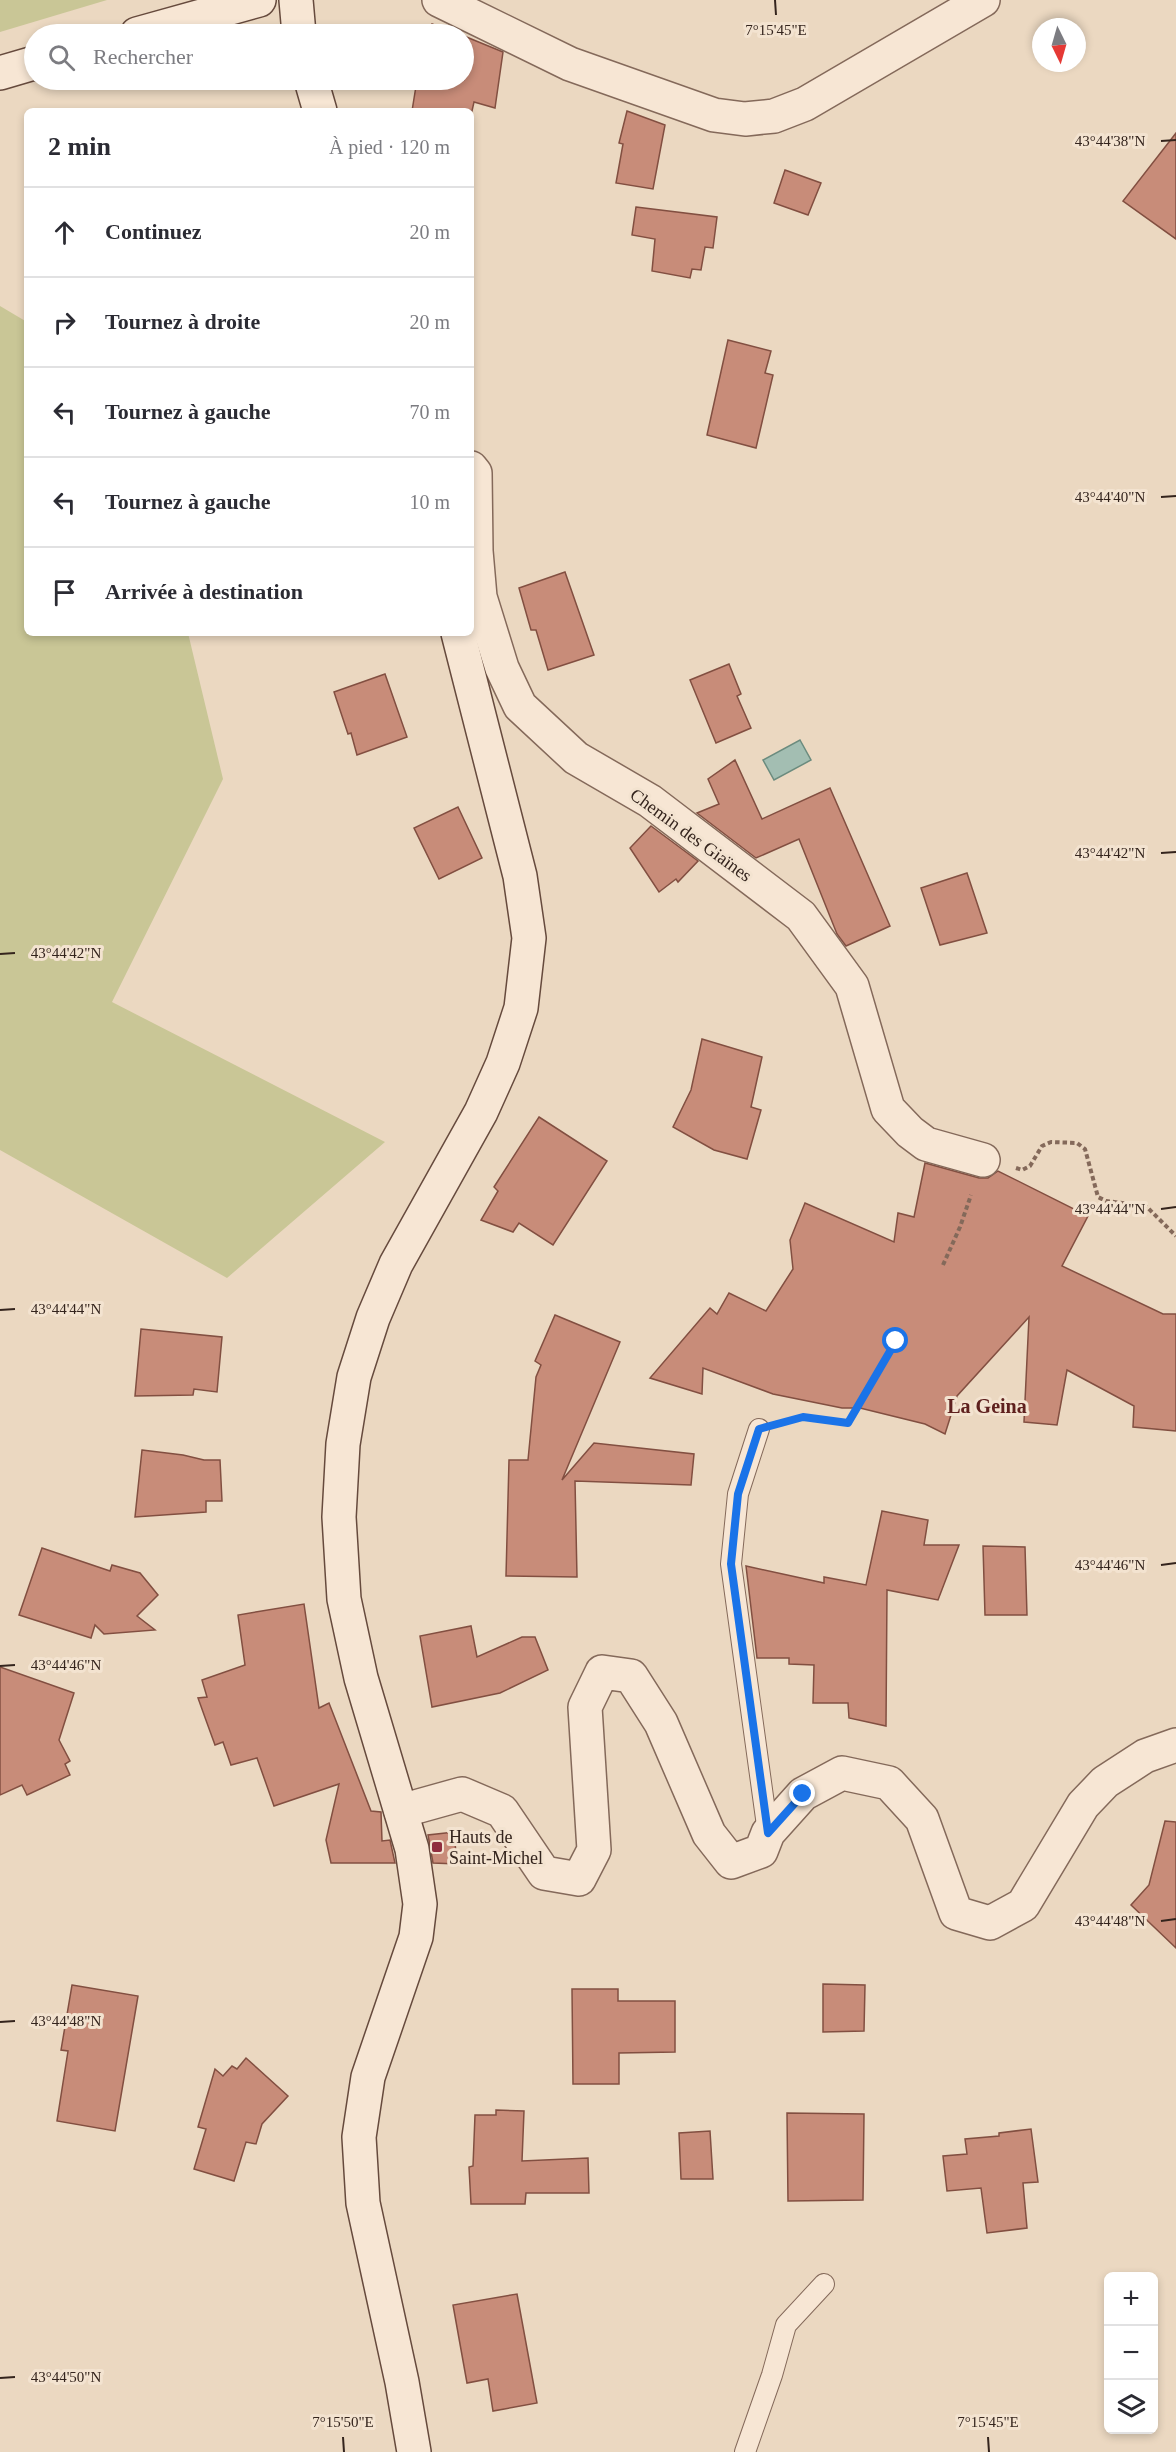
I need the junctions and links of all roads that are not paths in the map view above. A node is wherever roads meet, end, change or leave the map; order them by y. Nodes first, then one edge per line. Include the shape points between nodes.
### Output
1 (260, 0) edge
2 (296, 0) edge
3 (439, 0) edge
4 (983, 0) edge
5 (173, 24) edge
6 (298, 24) edge
7 (24, 66) edge
8 (0, 73) edge
9 (314, 90) edge
10 (319, 108) edge
11 (474, 472) edge
12 (459, 636) edge
13 (983, 1160) road end
14 (759, 1429) road end
15 (1176, 1745) edge
16 (401, 1810) junction
17 (768, 1833) junction
18 (824, 2284) dead end
19 (414, 2452) edge
20 (745, 2452) edge

1 - 5 street
2 - 6 street
3 - 4 street via 570,64 714,115 745,119 774,116 805,104
7 - 8 street
9 - 10 street
11 - 13 street, Chemin des Giaïnes via 480,597 502,668 520,706 576,758 650,801 801,916 852,986 888,1109 926,1144
12 - 16 street via 520,876 529,938 521,1008 503,1064 481,1112 396,1264 373,1318 354,1377 343,1444 339,1517 344,1599 361,1678
14 - 17 lane via 738,1494 731,1564
15 - 17 street via 1144,1756 1106,1782 1083,1805 1023,1905 990,1923 956,1912 922,1820 889,1783 842,1773 803,1794
16 - 17 street via 462,1794 502,1811 544,1873 579,1879 594,1850 585,1707 602,1672 631,1676 660,1723 709,1834 731,1862 761,1851
16 - 19 street via 412,1849 420,1904 416,1937 368,2077 359,2137 363,2203
18 - 20 lane via 786,2325

